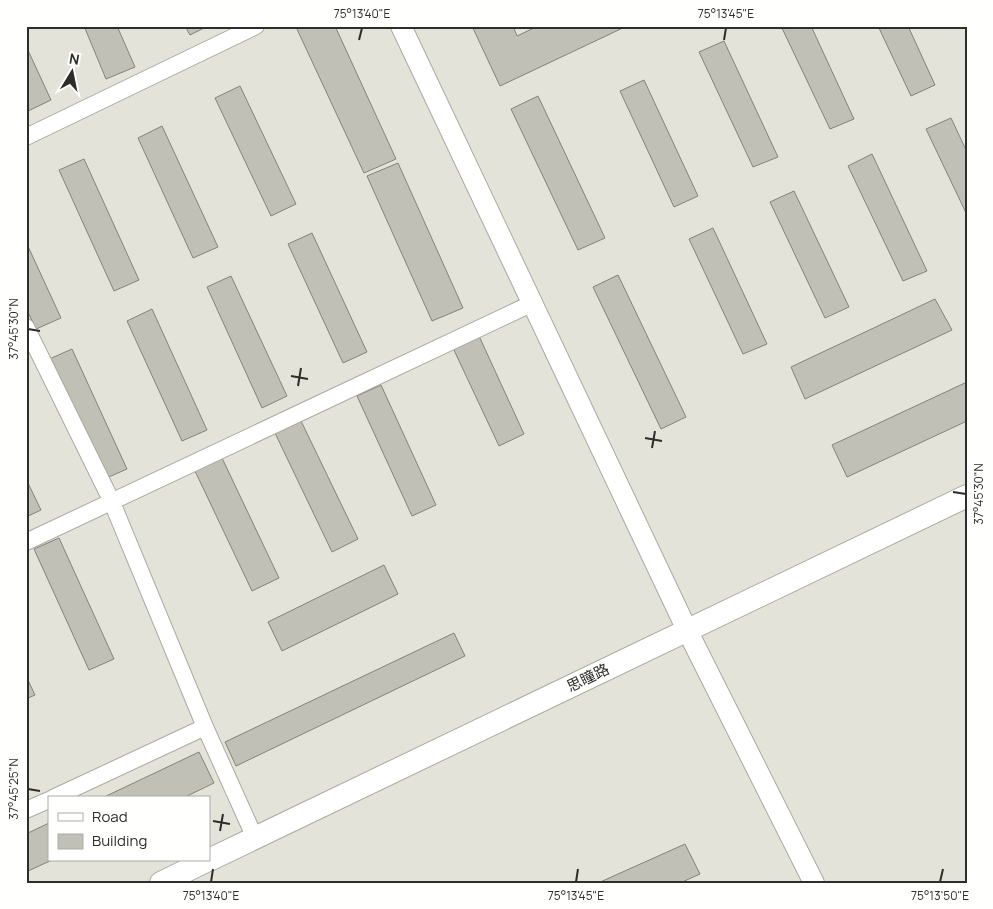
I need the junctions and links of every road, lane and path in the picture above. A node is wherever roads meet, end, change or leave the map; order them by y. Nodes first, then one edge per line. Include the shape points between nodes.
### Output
1 (256, 26) edge
2 (400, 26) edge
3 (26, 137) edge
4 (533, 303) junction
5 (26, 327) edge
6 (967, 496) edge
7 (111, 500) junction
8 (26, 542) edge
9 (686, 630) junction
10 (205, 727) junction
11 (57, 796) edge
12 (48, 800) edge
13 (26, 810) edge
14 (255, 838) junction
15 (210, 859) edge
16 (204, 862) edge
17 (161, 883) edge
18 (814, 883) edge

1 - 3 street
2 - 4 street
4 - 7 street
4 - 9 street
5 - 7 street
6 - 9 main road, 思瞳路
7 - 8 street
7 - 10 street
9 - 14 main road, 思瞳路
9 - 18 street
10 - 11 street
10 - 14 street
12 - 13 street
14 - 15 main road, 思瞳路
16 - 17 main road, 思瞳路

